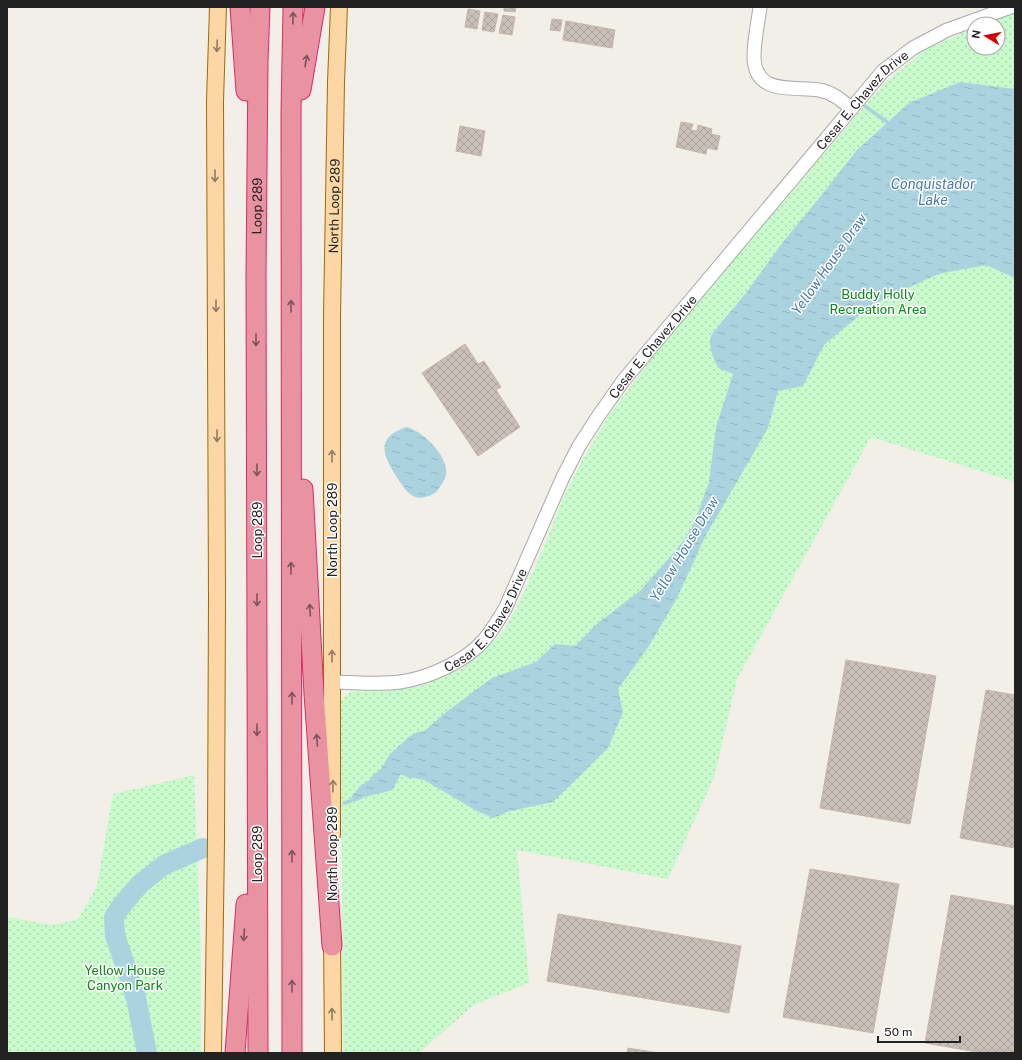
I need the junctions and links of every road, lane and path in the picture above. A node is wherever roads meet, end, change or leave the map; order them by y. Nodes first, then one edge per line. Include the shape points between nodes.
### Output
1 (218, 7) edge
2 (240, 7) edge
3 (260, 7) edge
4 (293, 7) edge
5 (315, 7) edge
6 (339, 7) edge
7 (760, 7) edge
8 (1011, 7) edge
9 (851, 108) junction
10 (291, 183) junction
11 (256, 274) junction
12 (291, 359) junction
13 (332, 682) junction
14 (257, 813) junction
15 (332, 946) junction
16 (213, 1053) edge
17 (235, 1053) edge
18 (258, 1053) edge
19 (292, 1053) edge
20 (333, 1053) edge

1 -> 16 main road via 214,101 217,598
2 - 11 highway
3 - 11 highway, Loop 289
10 -> 4 highway
10 -> 5 highway via 300,141 300,97
13 -> 6 main road, North Loop 289 via 332,317
7 - 9 street via 754,57 756,70 762,78 770,85 781,88 819,90 834,95
8 - 9 street, Cesar E. Chavez Drive via 947,30 913,48 883,72
9 - 13 street, Cesar E. Chavez Drive via 623,381 599,415 563,477 505,610 483,641 453,663 418,678 400,682
12 -> 10 highway
11 -> 14 highway, Loop 289
15 -> 12 highway via 307,570 301,396
19 -> 12 highway
15 -> 13 main road, North Loop 289
14 -> 17 highway via 248,876
14 - 18 highway, Loop 289
20 -> 15 main road, North Loop 289

